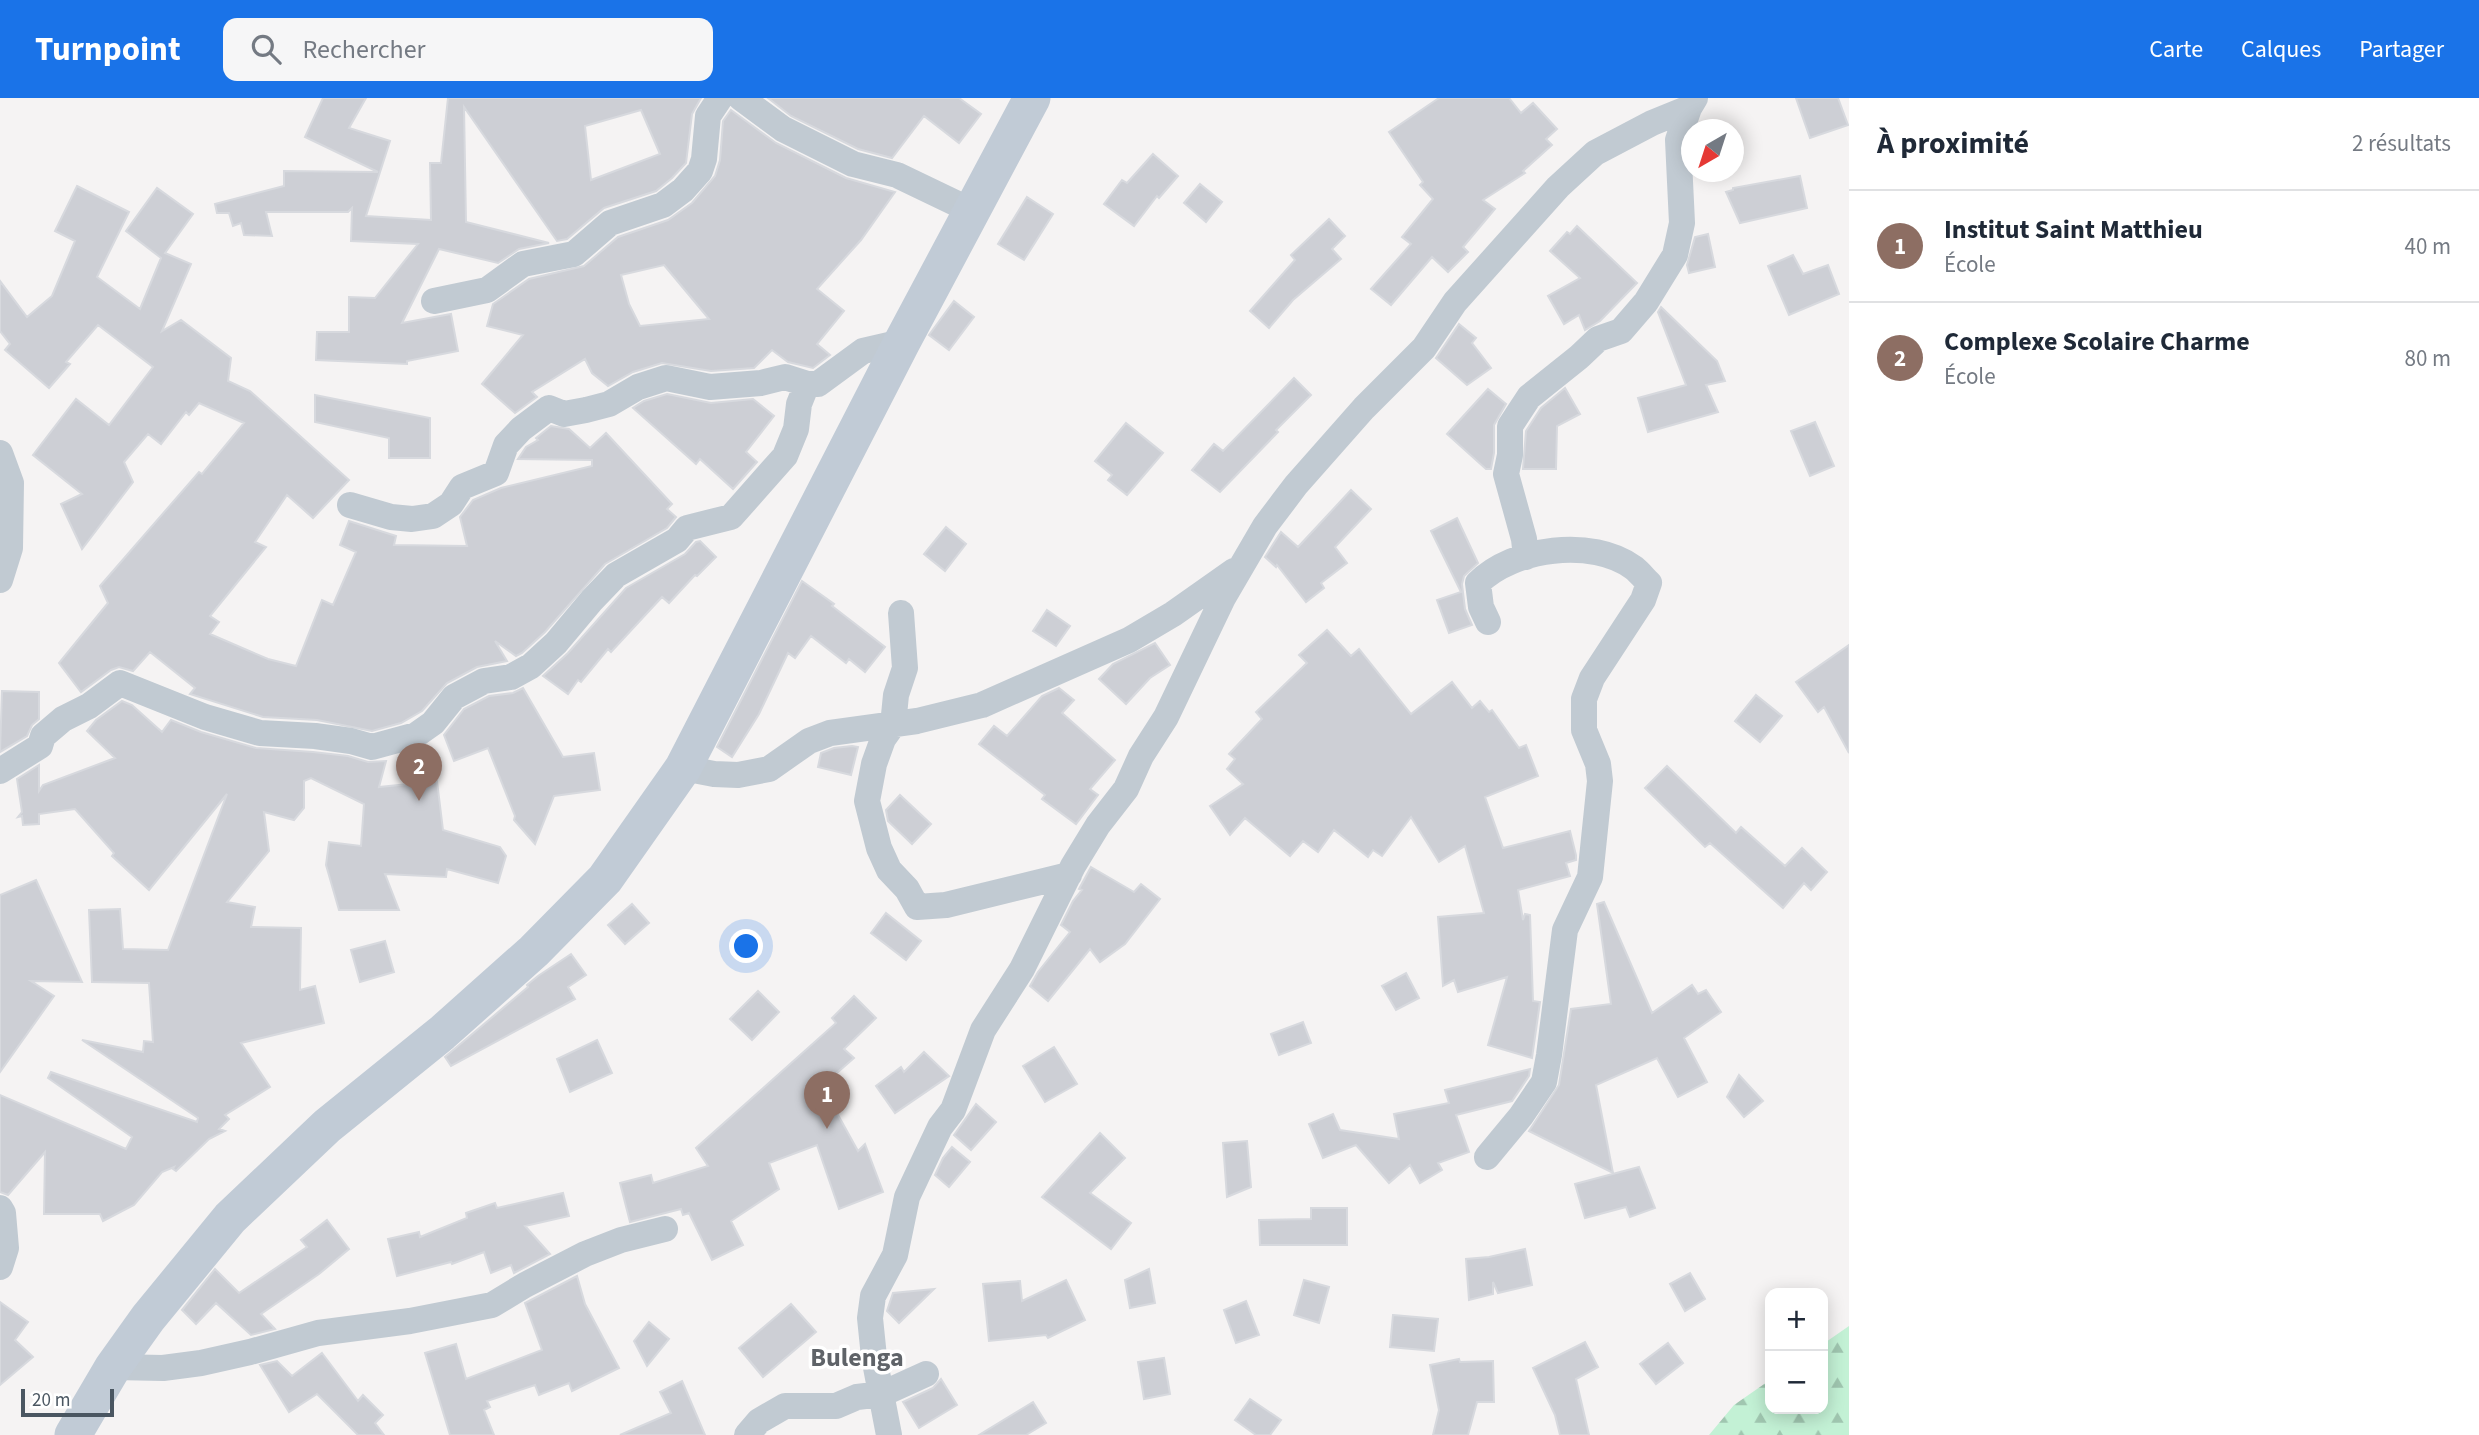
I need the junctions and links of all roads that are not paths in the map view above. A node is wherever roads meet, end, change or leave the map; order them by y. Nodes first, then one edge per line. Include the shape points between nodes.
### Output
1 (720, 98) edge
2 (741, 98) edge
3 (1032, 98) edge
4 (1692, 103) edge
5 (972, 211) junction
6 (434, 301) dead end
7 (902, 342) junction
8 (807, 384) junction
9 (0, 453) edge
10 (350, 505) dead end
11 (1526, 557) junction
12 (1241, 567) junction
13 (0, 580) edge
14 (901, 613) dead end
15 (1488, 622) dead end
16 (893, 725) junction
17 (683, 768) junction
18 (0, 771) edge
19 (1069, 875) junction
20 (1487, 1157) dead end
21 (0, 1208) edge
22 (665, 1229) dead end
23 (0, 1267) edge
24 (113, 1367) junction
25 (926, 1374) dead end
26 (882, 1394) junction
27 (73, 1435) edge
28 (747, 1435) edge
29 (889, 1435) edge

1 - 6 street via 708,116 700,171 663,205 610,223 574,254 523,264 487,290
2 - 5 street via 783,130 853,164 897,175
3 - 5 street
4 - 11 street via 1678,140 1682,223 1675,255 1646,302 1621,331 1598,339 1529,397 1510,426 1506,474
4 - 12 street via 1595,153 1558,187 1454,302 1424,348 1296,485
5 - 7 street
7 - 8 street via 863,351 818,384
7 - 17 street
8 - 10 street via 785,377 710,387 666,378 586,410 564,414 549,408 506,445 496,473 462,487 451,504 433,516 391,517
8 - 18 street via 785,456 731,517 687,528 677,540 616,575 531,666 511,677 484,681 454,697 433,723 416,735 372,747 315,736 260,733 120,683 63,719 43,736 40,746
9 - 13 street via 11,482 10,548
11 - 15 street via 1489,573 1478,583
11 - 20 street via 1588,551 1633,567 1649,583 1584,699 1584,730 1600,781 1590,877 1565,930 1544,1082
12 - 16 street via 1155,625 1081,663 982,705
12 - 19 street via 1166,718
14 - 16 street via 905,668
16 - 17 street via 809,740 769,769 738,775
16 - 19 street via 874,764 867,801 889,870 917,907 946,905
17 - 24 street via 605,879 534,951 327,1126 230,1218
19 - 26 street via 1023,969 983,1030 953,1110 906,1197 895,1255 873,1296 870,1318
21 - 23 street via 6,1248
22 - 24 street via 585,1254 492,1305 318,1333 201,1363
24 - 27 street
25 - 26 street
26 - 28 street via 835,1406 785,1406
26 - 29 street

